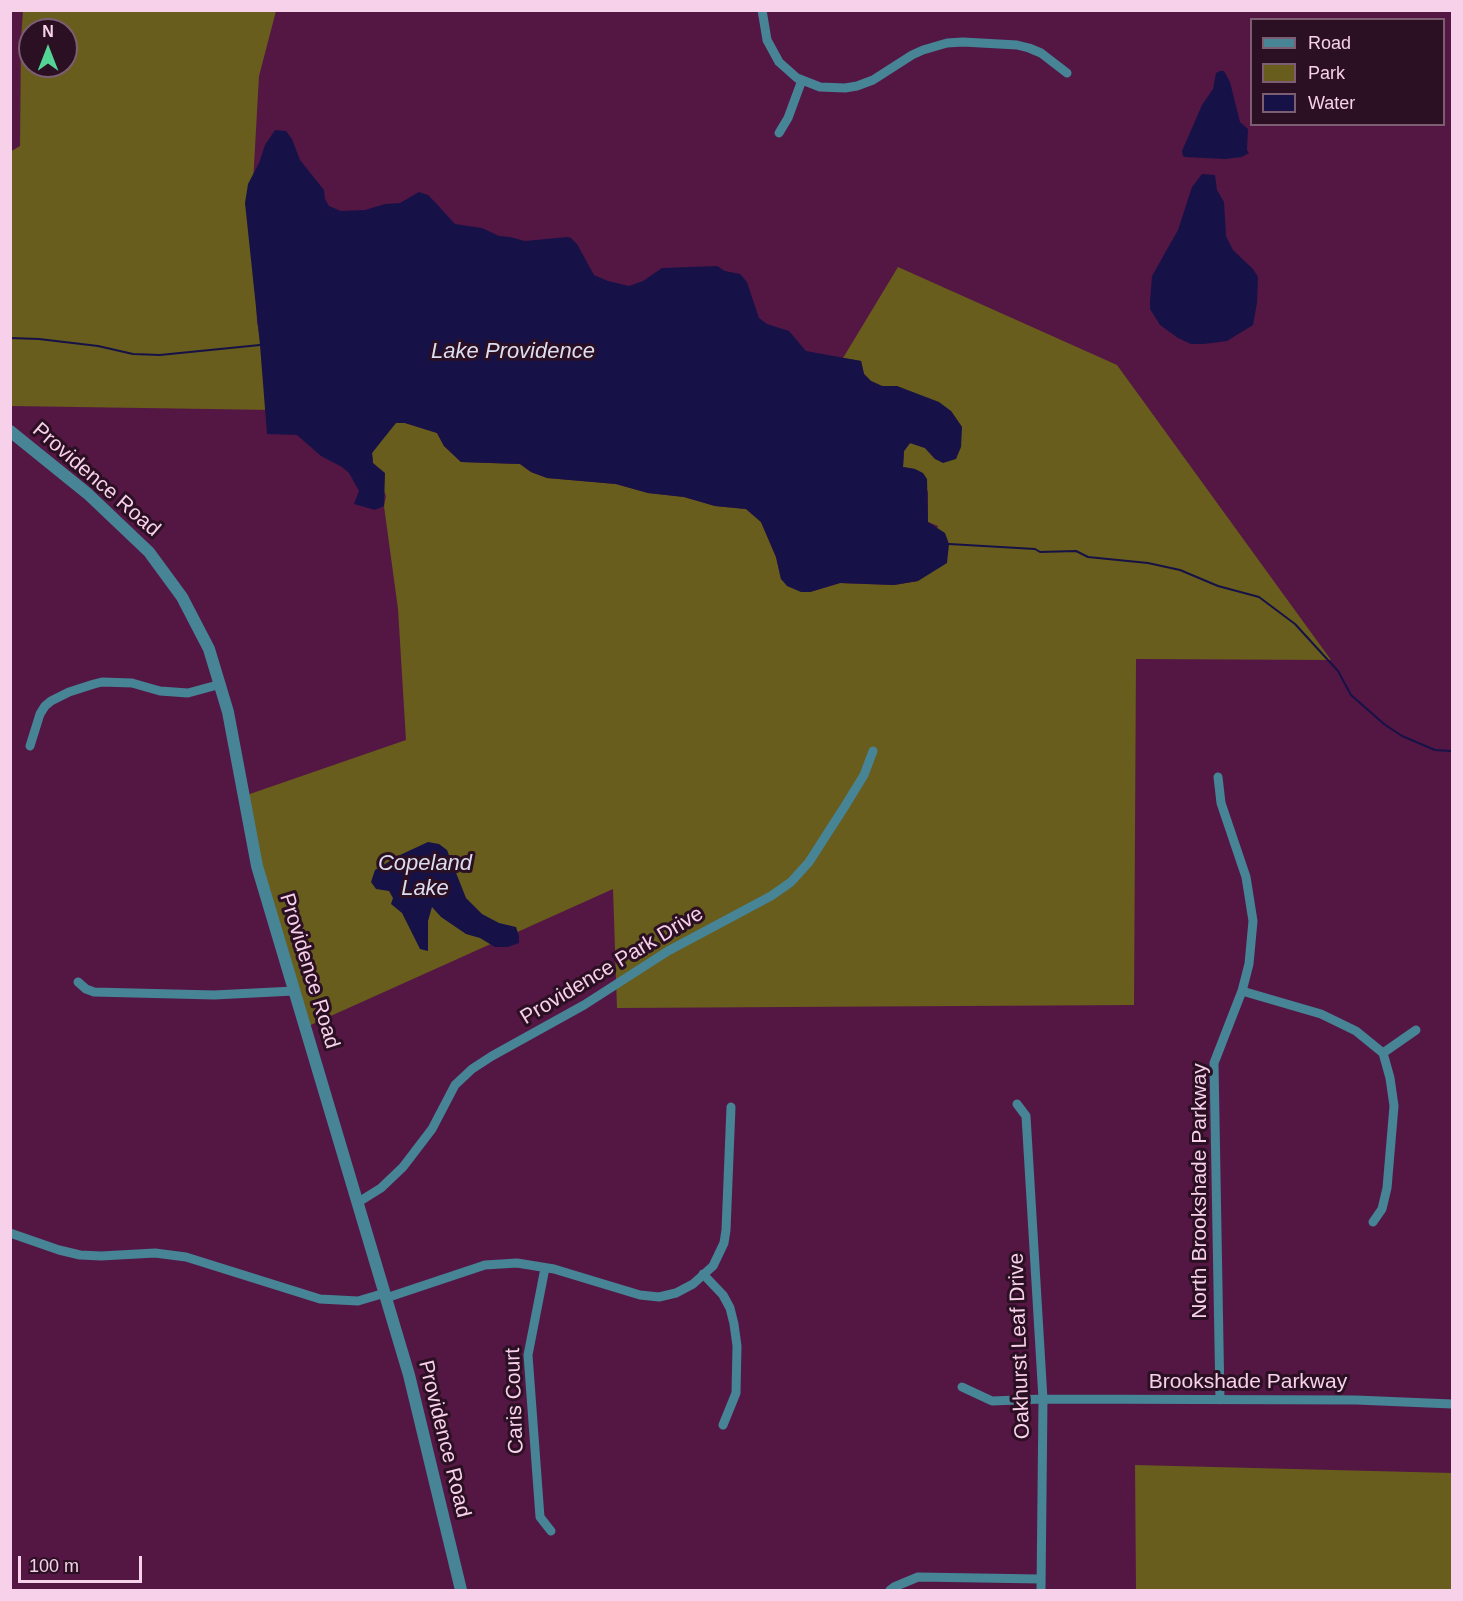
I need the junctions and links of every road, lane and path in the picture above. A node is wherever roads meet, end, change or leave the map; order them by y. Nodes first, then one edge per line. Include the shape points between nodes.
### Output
1 (762, 10) edge
2 (1067, 73) dead end
3 (802, 80) junction
4 (779, 133) dead end
5 (10, 431) edge
6 (221, 684) junction
7 (30, 746) dead end
8 (873, 751) dead end
9 (1218, 777) dead end
10 (78, 982) dead end
11 (294, 991) junction
12 (1242, 991) junction
13 (1416, 1030) dead end
14 (1383, 1053) junction
15 (1017, 1104) dead end
16 (730, 1107) dead end
17 (357, 1203) junction
18 (1373, 1222) dead end
19 (10, 1233) edge
20 (545, 1268) junction
21 (704, 1274) junction
22 (385, 1296) junction
23 (962, 1387) dead end
24 (1042, 1399) junction
25 (1220, 1400) junction
26 (1452, 1404) edge
27 (723, 1425) dead end
28 (551, 1531) dead end
29 (1040, 1580) junction
30 (460, 1590) edge
31 (890, 1590) edge
32 (1041, 1590) edge

1 - 3 street via 772,52 787,71
2 - 3 street via 1029,48 963,42 924,50 857,86 820,87
3 - 4 street
5 - 6 street, Providence Road via 88,494 154,558 197,622
6 - 7 street via 181,693 132,683 102,682 69,692 45,706
6 - 11 street, Providence Road via 257,866
8 - 17 street, Providence Park Drive via 864,775 810,862 791,882 472,1069 455,1085 432,1129 403,1167
9 - 12 street, North Brookshade Parkway via 1221,803 1246,877 1253,921
10 - 11 street via 94,992 115,993 214,995
11 - 17 street, Providence Road
12 - 14 street via 1321,1014 1356,1031
12 - 25 street, North Brookshade Parkway via 1214,1063
13 - 14 street
14 - 18 street via 1394,1106 1387,1188 1382,1209
15 - 24 street, Oakhurst Leaf Drive via 1026,1116
16 - 21 street via 724,1243 713,1266
17 - 22 street, Providence Road
19 - 22 street via 80,1255 155,1253 186,1257 320,1299 358,1301
20 - 21 street via 659,1297 676,1293
20 - 22 street via 516,1263 485,1265
20 - 28 street, Caris Court via 528,1355 540,1517
21 - 27 street via 723,1295 734,1324 736,1393
22 - 30 street, Providence Road via 426,1440
23 - 24 street, Brookshade Parkway via 992,1401
24 - 25 street, Brookshade Parkway
24 - 29 street, Oakhurst Leaf Drive
25 - 26 street, Brookshade Parkway
29 - 31 street via 918,1577
29 - 32 street, Oakhurst Leaf Drive

